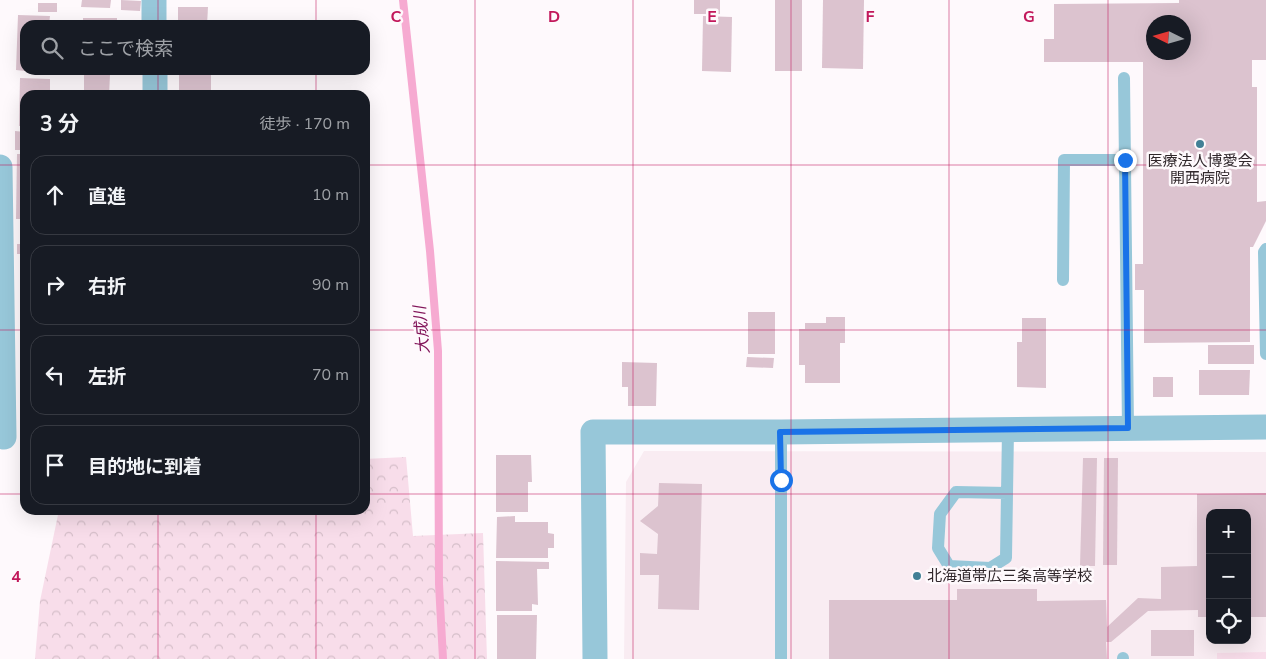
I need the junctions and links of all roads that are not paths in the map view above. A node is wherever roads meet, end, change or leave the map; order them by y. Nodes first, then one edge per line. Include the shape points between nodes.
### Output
1 (154, 0) edge
2 (154, 20) edge
3 (155, 75) edge
4 (1124, 78) dead end
5 (156, 90) edge
6 (1125, 160) junction
7 (0, 167) edge
8 (1266, 249) edge
9 (1063, 280) dead end
10 (1266, 354) edge
11 (1266, 427) edge
12 (1128, 428) junction
13 (1008, 430) junction
14 (780, 432) junction
15 (10, 437) edge
16 (1007, 494) junction
17 (595, 659) edge
18 (781, 659) edge

1 - 2 street
3 - 5 street
4 - 6 lane
6 - 9 lane via 1064,160
6 - 12 lane
7 - 15 street
8 - 10 lane
11 - 12 street
12 - 13 street
13 - 14 street
13 - 16 lane
14 - 17 street via 593,432
14 - 18 lane
16 - 16 lane via 956,492 940,514 938,548 949,566 990,568 1006,558

